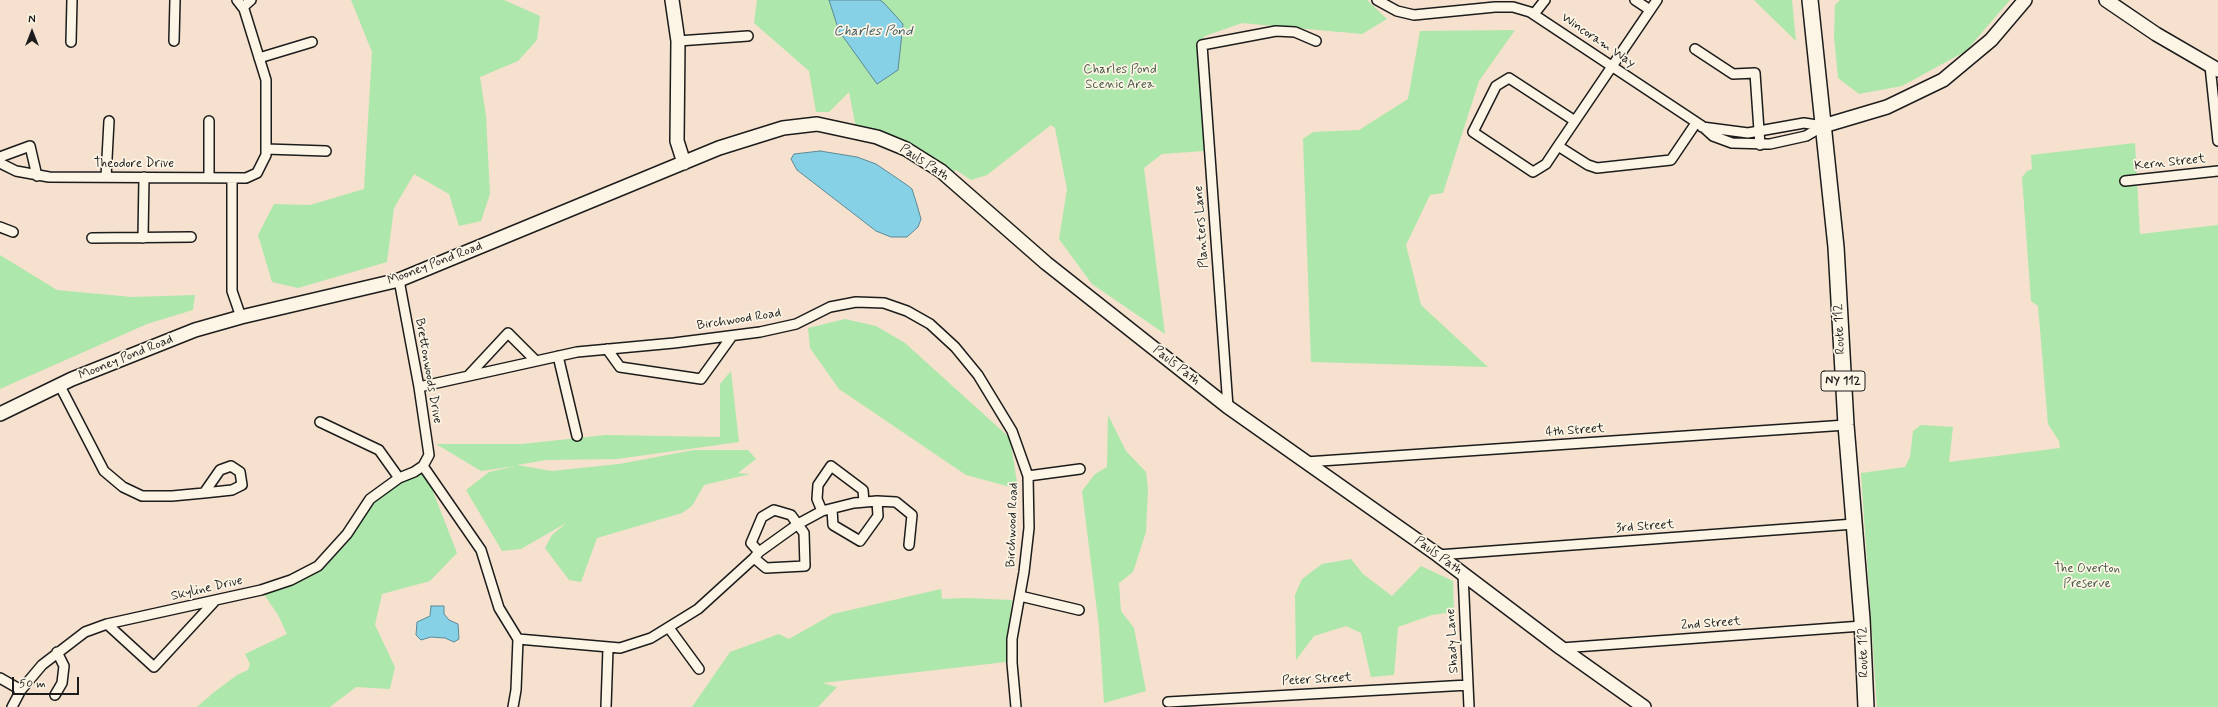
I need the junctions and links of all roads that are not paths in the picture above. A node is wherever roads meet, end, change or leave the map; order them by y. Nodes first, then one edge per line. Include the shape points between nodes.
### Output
1 (72, 0) edge
2 (175, 0) edge
3 (252, 0) edge
4 (672, 0) edge
5 (1377, 0) edge
6 (1545, 0) edge
7 (1635, 0) edge
8 (1657, 0) edge
9 (1810, 0) edge
10 (2025, 0) edge
11 (2106, 0) edge
12 (240, 4) edge
13 (1650, 10) junction
14 (1534, 14) junction
15 (748, 36) dead end
16 (174, 41) dead end
17 (678, 41) junction
18 (1316, 41) dead end
19 (71, 42) dead end
20 (312, 42) dead end
21 (1695, 49) dead end
22 (259, 58) junction
23 (1612, 66) junction
24 (2214, 68) edge
25 (1575, 120) junction
26 (109, 121) dead end
27 (209, 121) dead end
28 (1699, 125) junction
29 (1824, 126) junction
30 (1759, 131) junction
31 (2218, 141) edge
32 (1760, 145) junction
33 (1558, 146) junction
34 (266, 149) junction
35 (326, 150) dead end
36 (0, 157) edge
37 (0, 163) edge
38 (684, 163) junction
39 (2218, 171) edge
40 (37, 176) junction
41 (106, 177) junction
42 (144, 177) junction
43 (209, 178) junction
44 (232, 178) junction
45 (2125, 181) dead end
46 (0, 227) edge
47 (13, 232) dead end
48 (92, 238) dead end
49 (143, 238) junction
50 (191, 238) dead end
51 (398, 280) junction
52 (241, 317) junction
53 (732, 336) junction
54 (607, 349) junction
55 (558, 356) junction
56 (536, 361) junction
57 (468, 376) junction
58 (60, 386) junction
59 (419, 387) junction
60 (1228, 407) junction
61 (0, 414) edge
62 (320, 422) dead end
63 (1846, 425) junction
64 (576, 436) dead end
65 (1306, 462) junction
66 (423, 466) junction
67 (1080, 469) dead end
68 (1028, 476) junction
69 (398, 478) junction
70 (204, 493) dead end
71 (877, 501) junction
72 (864, 502) junction
73 (832, 509) junction
74 (822, 511) junction
75 (798, 524) junction
76 (1854, 524) junction
77 (909, 545) dead end
78 (757, 555) junction
79 (1438, 555) junction
80 (1463, 574) junction
81 (1020, 596) junction
82 (214, 602) junction
83 (1079, 610) dead end
84 (107, 624) junction
85 (1862, 626) junction
86 (669, 628) junction
87 (518, 639) junction
88 (608, 648) junction
89 (1562, 648) junction
90 (58, 652) junction
91 (698, 669) dead end
92 (0, 678) edge
93 (1468, 685) junction
94 (21, 690) junction
95 (55, 695) dead end
96 (1168, 702) dead end
97 (12, 707) edge
98 (512, 707) edge
99 (606, 707) edge
100 (1016, 707) edge
101 (1469, 707) edge
102 (1644, 707) edge
103 (1866, 707) edge

1 - 19 street
2 - 16 street
3 - 12 street
4 - 17 street
5 - 14 street, Wincoram Way via 1397,11 1414,15 1513,7
6 - 14 street
7 - 13 street
8 - 13 street
9 - 29 main road, Route 112 / NY 112
10 - 29 street via 1991,40 1942,80 1887,107
11 - 24 street via 2156,34
12 - 22 street, Theodore Drive
13 - 23 street
14 - 23 street, Wincoram Way
15 - 17 street
17 - 38 street via 676,123 677,141
18 - 60 street, Planters Lane via 1295,32 1276,31 1202,45
20 - 22 street
21 - 30 street via 1733,74 1754,73
22 - 34 street, Theodore Drive via 267,88
23 - 25 street
23 - 28 street, Wincoram Way
24 - 31 street
25 - 33 street
25 - 33 street via 1508,78 1496,86 1474,132 1533,172 1546,164
26 - 41 street
27 - 43 street
28 - 30 street, Wincoram Way via 1748,133
28 - 32 street, Wincoram Way via 1713,136 1732,143
28 - 33 street via 1671,160 1597,168
29 - 30 street, Wincoram Way via 1804,123
29 - 32 street, Wincoram Way via 1806,136
29 - 63 main road, Route 112 / NY 112 via 1836,247
30 - 32 street
34 - 35 street
34 - 44 street, Theodore Drive via 264,163 257,173 246,178
36 - 40 street via 30,146
37 - 40 street, Theodore Drive via 16,171
38 - 51 street, Mooney Pond Road
38 - 60 street, Pauls Path via 719,148 783,128 817,124 877,137 906,149 942,171 1046,263
39 - 45 street, Kern Street
40 - 41 street, Theodore Drive
41 - 42 street, Theodore Drive
42 - 43 street, Theodore Drive
42 - 49 street
43 - 44 street, Theodore Drive
44 - 52 street via 232,291
46 - 47 street
48 - 49 street
49 - 50 street
51 - 52 street, Mooney Pond Road
51 - 59 street, Brettonwoods Drive
52 - 58 street, Mooney Pond Road via 195,330
53 - 54 street, Birchwood Road
53 - 54 street via 700,379 620,366
53 - 68 street, Birchwood Road via 796,324 830,307 856,302 884,303 907,311 940,333 978,375 1012,431
54 - 55 street, Birchwood Road
55 - 56 street, Birchwood Road
55 - 64 street
56 - 57 street, Birchwood Road
56 - 57 street via 508,333
57 - 59 street, Birchwood Road
58 - 61 street, Mooney Pond Road
58 - 70 street via 104,471 123,487 142,496
59 - 66 street, Brettonwoods Drive via 429,455
60 - 65 street, Pauls Path
62 - 69 street via 379,450
63 - 65 street, 4th Street
63 - 76 main road, Route 112 / NY 112
65 - 79 street, Pauls Path
66 - 69 street
66 - 87 street via 481,550 499,608
67 - 68 street
68 - 81 street, Birchwood Road via 1028,528
69 - 82 street, Skyline Drive via 370,500 347,534 318,566 276,585
71 - 72 street
71 - 73 street via 878,516 860,541 834,525
71 - 77 street via 896,502 912,515
72 - 73 street
72 - 74 street via 863,490 831,466 818,485 817,499
73 - 74 street
74 - 75 street
75 - 78 street
75 - 78 street via 791,515 774,510 762,517 751,543
75 - 78 street via 804,533 805,566 766,568
76 - 79 street, 3rd Street
76 - 85 main road, Route 112 / NY 112
78 - 86 street via 698,608
79 - 80 street, Pauls Path
80 - 89 street, Pauls Path
80 - 93 street, Shady Lane
81 - 83 street
81 - 100 street, Birchwood Road via 1012,639
82 - 84 street, Skyline Drive
82 - 84 street via 154,667
84 - 90 street, Skyline Drive via 85,632
85 - 89 street, 2nd Street
85 - 103 main road, Route 112 / NY 112
86 - 88 street via 635,644
86 - 91 street
87 - 88 street
87 - 98 street via 516,690
88 - 99 street
89 - 102 street, Pauls Path
90 - 94 street, Skyline Drive via 42,665
90 - 95 street via 64,666 62,683
92 - 94 street
93 - 96 street, Peter Street
93 - 101 street, Shady Lane
94 - 97 street, Skyline Drive

